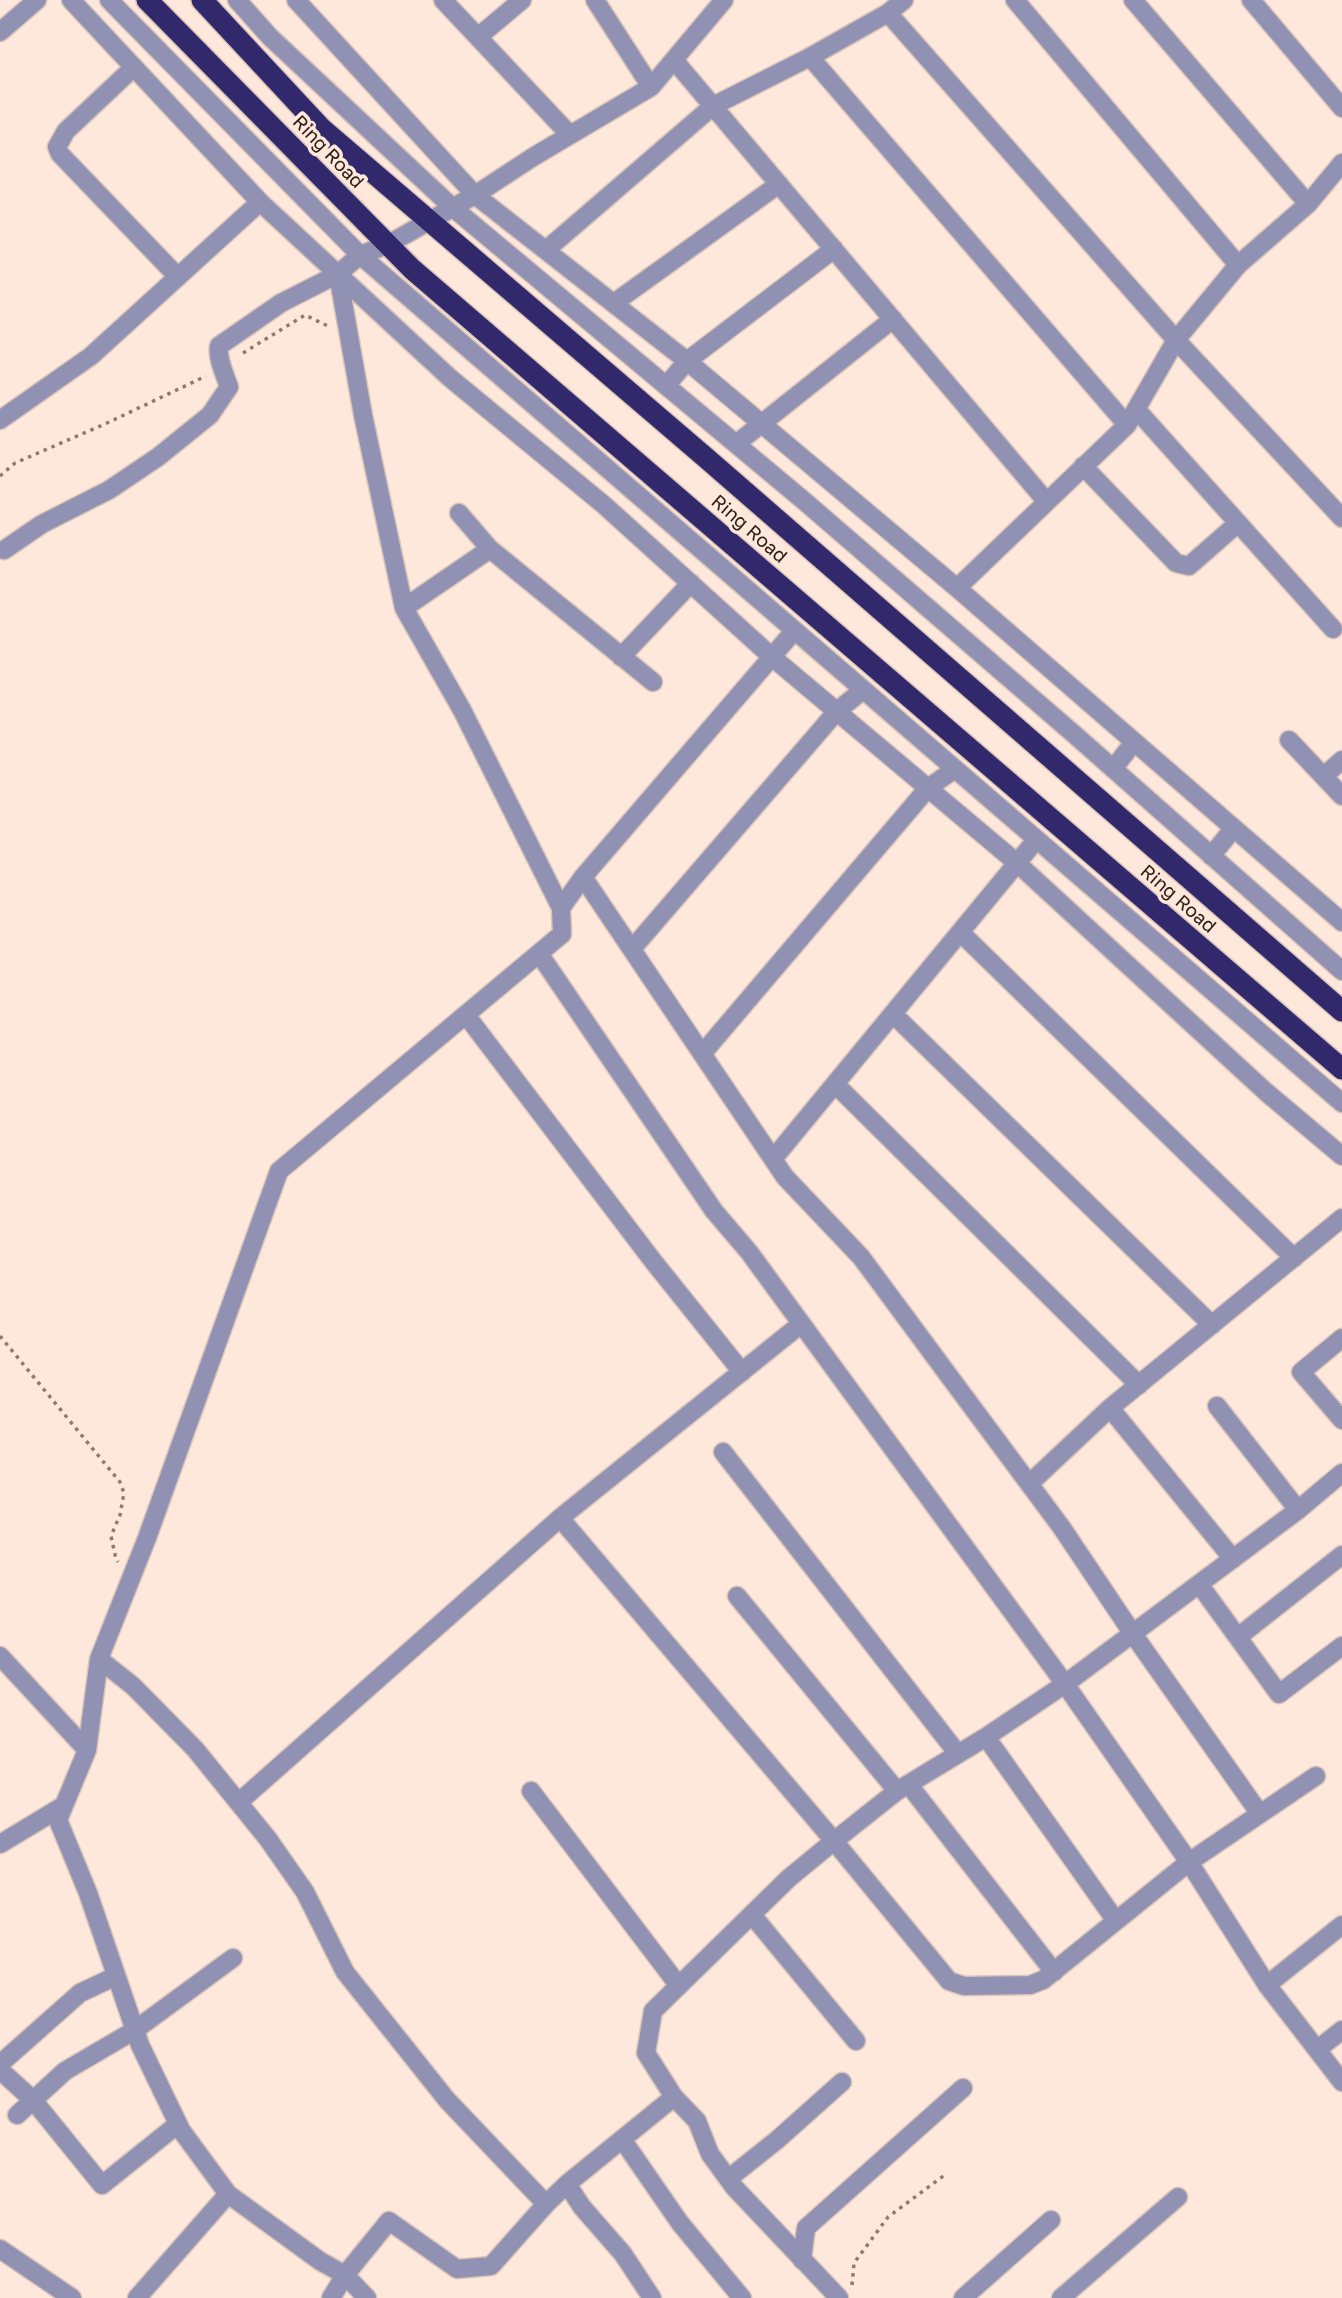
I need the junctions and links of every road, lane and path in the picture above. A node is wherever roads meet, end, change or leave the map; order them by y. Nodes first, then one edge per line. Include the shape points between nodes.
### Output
1 (37, 0) edge
2 (71, 0) edge
3 (110, 0) edge
4 (147, 0) edge
5 (202, 0) edge
6 (237, 0) edge
7 (296, 0) edge
8 (443, 0) edge
9 (522, 0) edge
10 (595, 0) edge
11 (724, 0) edge
12 (904, 0) edge
13 (1015, 0) edge
14 (1133, 0) edge
15 (1251, 0) edge
16 (888, 13) junction
17 (0, 32) edge
18 (478, 37) junction
19 (810, 57) junction
20 (674, 60) junction
21 (134, 67) junction
22 (651, 87) junction
23 (713, 106) junction
24 (1342, 108) edge
25 (570, 135) junction
26 (1342, 163) edge
27 (779, 184) junction
28 (475, 195) junction
29 (260, 202) junction
30 (1308, 204) junction
31 (452, 207) junction
32 (430, 221) junction
33 (387, 245) junction
34 (834, 249) junction
35 (546, 250) junction
36 (360, 255) junction
37 (1238, 265) junction
38 (338, 274) junction
39 (178, 277) junction
40 (614, 303) junction
41 (892, 319) junction
42 (348, 335) junction
43 (1176, 340) junction
44 (687, 361) junction
45 (223, 366) junction
46 (666, 386) junction
47 (1136, 409) junction
48 (0, 420) edge
49 (762, 424) junction
50 (1126, 425) junction
51 (736, 444) junction
52 (1083, 466) junction
53 (0, 476) edge
54 (1046, 501) junction
55 (459, 513) dead end
56 (1342, 518) edge
57 (1238, 523) junction
58 (490, 549) junction
59 (4, 550) dead end
60 (691, 583) junction
61 (957, 588) junction
62 (404, 608) junction
63 (1333, 629) dead end
64 (794, 631) junction
65 (621, 657) junction
66 (772, 657) junction
67 (653, 682) dead end
68 (863, 690) junction
69 (836, 711) junction
70 (1289, 740) dead end
71 (1134, 742) junction
72 (1342, 760) edge
73 (954, 769) junction
74 (1112, 769) junction
75 (1324, 776) junction
76 (928, 788) junction
77 (1342, 796) edge
78 (1234, 828) junction
79 (1037, 840) junction
80 (1212, 856) junction
81 (1017, 863) junction
82 (583, 877) junction
83 (546, 878) junction
84 (561, 908) junction
85 (1342, 922) edge
86 (960, 932) junction
87 (632, 949) junction
88 (540, 955) junction
89 (1342, 971) edge
90 (1342, 1011) edge
91 (893, 1014) junction
92 (466, 1015) junction
93 (702, 1054) junction
94 (1342, 1069) edge
95 (835, 1084) junction
96 (1342, 1103) edge
97 (1342, 1156) edge
98 (773, 1159) junction
99 (1342, 1218) edge
100 (1294, 1258) junction
101 (801, 1324) junction
102 (1212, 1325) junction
103 (0, 1336) edge
104 (1342, 1338) edge
105 (741, 1372) junction
106 (1139, 1385) junction
107 (1217, 1406) dead end
108 (1110, 1408) junction
109 (1342, 1420) edge
110 (723, 1452) dead end
111 (1342, 1473) edge
112 (1029, 1484) junction
113 (1298, 1510) junction
114 (560, 1518) junction
115 (1342, 1555) edge
116 (1233, 1559) junction
117 (132, 1576) junction
118 (1199, 1584) junction
119 (737, 1596) dead end
120 (1133, 1634) junction
121 (1238, 1637) junction
122 (1342, 1646) edge
123 (0, 1657) edge
124 (99, 1659) junction
125 (1065, 1684) junction
126 (986, 1737) junction
127 (87, 1750) junction
128 (958, 1754) junction
129 (1316, 1776) dead end
130 (903, 1788) junction
131 (531, 1791) dead end
132 (239, 1802) junction
133 (64, 1806) junction
134 (1260, 1814) junction
135 (834, 1841) junction
136 (0, 1844) edge
137 (1189, 1862) junction
138 (752, 1915) junction
139 (1116, 1921) junction
140 (1342, 1925) edge
141 (233, 1958) dead end
142 (1054, 1972) junction
143 (116, 1976) junction
144 (1267, 1985) junction
145 (679, 1986) junction
146 (135, 2030) junction
147 (1342, 2030) edge
148 (856, 2041) dead end
149 (1318, 2049) junction
150 (2, 2058) edge
151 (842, 2082) dead end
152 (1342, 2082) edge
153 (963, 2088) dead end
154 (674, 2097) junction
155 (33, 2101) junction
156 (17, 2115) dead end
157 (178, 2124) junction
158 (622, 2139) junction
159 (946, 2174) dead end
160 (728, 2179) junction
161 (568, 2184) junction
162 (228, 2194) junction
163 (1178, 2197) dead end
164 (546, 2204) junction
165 (1051, 2220) dead end
166 (0, 2249) edge
167 (802, 2260) junction
168 (345, 2275) junction
169 (835, 2293) edge
170 (72, 2298) edge
171 (137, 2298) edge
172 (331, 2298) edge
173 (367, 2298) edge
174 (652, 2298) edge
175 (742, 2298) edge
176 (963, 2298) edge
177 (1061, 2298) edge

1 - 17 street
2 - 21 street
3 - 36 street
4 - 33 highway, Ring Road
5 - 32 highway, Ring Road via 321,128
6 - 31 street via 270,37
7 - 28 street
8 - 18 street
9 - 18 street
10 - 22 street
11 - 20 street
12 - 16 street
13 - 37 street
14 - 30 street
15 - 24 street
16 - 19 street
16 - 43 street
18 - 25 street
19 - 23 street
19 - 50 street
20 - 22 street
20 - 23 street
21 - 29 street
21 - 39 street via 66,131 57,146
22 - 25 street
23 - 27 street
23 - 35 street
25 - 28 street
26 - 30 street
27 - 34 street
27 - 40 street
28 - 31 street
28 - 35 street
29 - 38 street
29 - 39 street
30 - 37 street
31 - 32 street
31 - 46 street
32 - 33 street
32 - 90 highway, Ring Road
33 - 36 street
33 - 94 highway, Ring Road
34 - 41 street
34 - 44 street
35 - 40 street
36 - 38 street
36 - 64 street
37 - 43 street
38 - 42 street
38 - 45 street via 281,303 219,346 217,356
38 - 60 street via 450,377
39 - 48 street via 91,356
40 - 44 street
41 - 49 street
41 - 54 street
42 - 45 path via 305,315
42 - 62 street
43 - 47 street
43 - 56 street
44 - 46 street
44 - 49 street
45 - 53 path via 15,463
45 - 59 street via 229,387 211,415 109,490 41,524
46 - 51 street
47 - 50 street
47 - 57 street
49 - 51 street
49 - 61 street
50 - 52 street
51 - 74 street
52 - 54 street
52 - 57 street via 1176,563 1189,566
54 - 61 street
55 - 58 street
57 - 63 street
58 - 62 street
58 - 65 street
60 - 65 street
60 - 66 street
61 - 71 street
62 - 83 street via 462,710
64 - 66 street
64 - 68 street
65 - 67 street
66 - 69 street
66 - 82 street
68 - 69 street
68 - 73 street
69 - 76 street
69 - 87 street
70 - 75 street
71 - 74 street
71 - 78 street
72 - 75 street
73 - 76 street
73 - 79 street
74 - 80 street
75 - 77 street
76 - 81 street
76 - 93 street
78 - 80 street
78 - 85 street
79 - 81 street
79 - 96 street
80 - 89 street
81 - 86 street
81 - 97 street
82 - 83 street
82 - 84 street
82 - 87 street
83 - 84 street
84 - 88 street via 562,934
86 - 91 street
86 - 100 street
87 - 93 street
88 - 92 street
88 - 101 street via 714,1211
91 - 95 street
91 - 102 street
92 - 105 street
92 - 117 street via 279,1171
93 - 98 street
95 - 98 street
95 - 106 street
98 - 112 street via 861,1258
99 - 100 street
100 - 102 street
101 - 105 street
101 - 125 street
102 - 106 street
103 - 117 path via 120,1482 124,1493 111,1536 116,1559
104 - 109 street via 1301,1372
105 - 114 street
106 - 108 street
107 - 113 street
108 - 112 street
108 - 116 street
110 - 128 street
111 - 113 street
112 - 120 street
113 - 116 street
114 - 132 street
114 - 135 street
115 - 121 street
116 - 118 street
117 - 124 street
118 - 120 street
118 - 121 street
119 - 130 street
120 - 125 street
120 - 134 street
121 - 122 street via 1279,1694
123 - 127 street
124 - 127 street
124 - 132 street via 195,1749
125 - 126 street
125 - 137 street
126 - 128 street
126 - 139 street
127 - 133 street
128 - 130 street
129 - 134 street
130 - 135 street
130 - 142 street
131 - 145 street
132 - 164 street via 305,1892 345,1972 447,2100
133 - 136 street
133 - 143 street via 58,1820
134 - 137 street
135 - 138 street
135 - 142 street via 949,1981 964,1986 1030,1985
137 - 139 street
137 - 144 street
138 - 145 street
138 - 148 street
139 - 142 street
140 - 144 street
141 - 146 street
143 - 146 street
143 - 150 street via 80,1993
144 - 149 street
145 - 154 street via 653,2011 646,2053
146 - 155 street via 65,2071
146 - 157 street
147 - 149 street
149 - 152 street
150 - 155 street
151 - 160 street
153 - 167 street via 806,2228
154 - 158 street
154 - 160 street via 697,2120 710,2154
155 - 156 street
155 - 157 street via 102,2185
157 - 162 street
158 - 161 street
158 - 175 street via 680,2223
159 - 169 path via 888,2217
160 - 167 street
161 - 164 street
161 - 174 street
162 - 168 street
162 - 171 street
163 - 177 street
164 - 168 street via 491,2266 457,2269 389,2221
165 - 176 street
166 - 170 street
167 - 169 street
168 - 172 street
168 - 173 street

